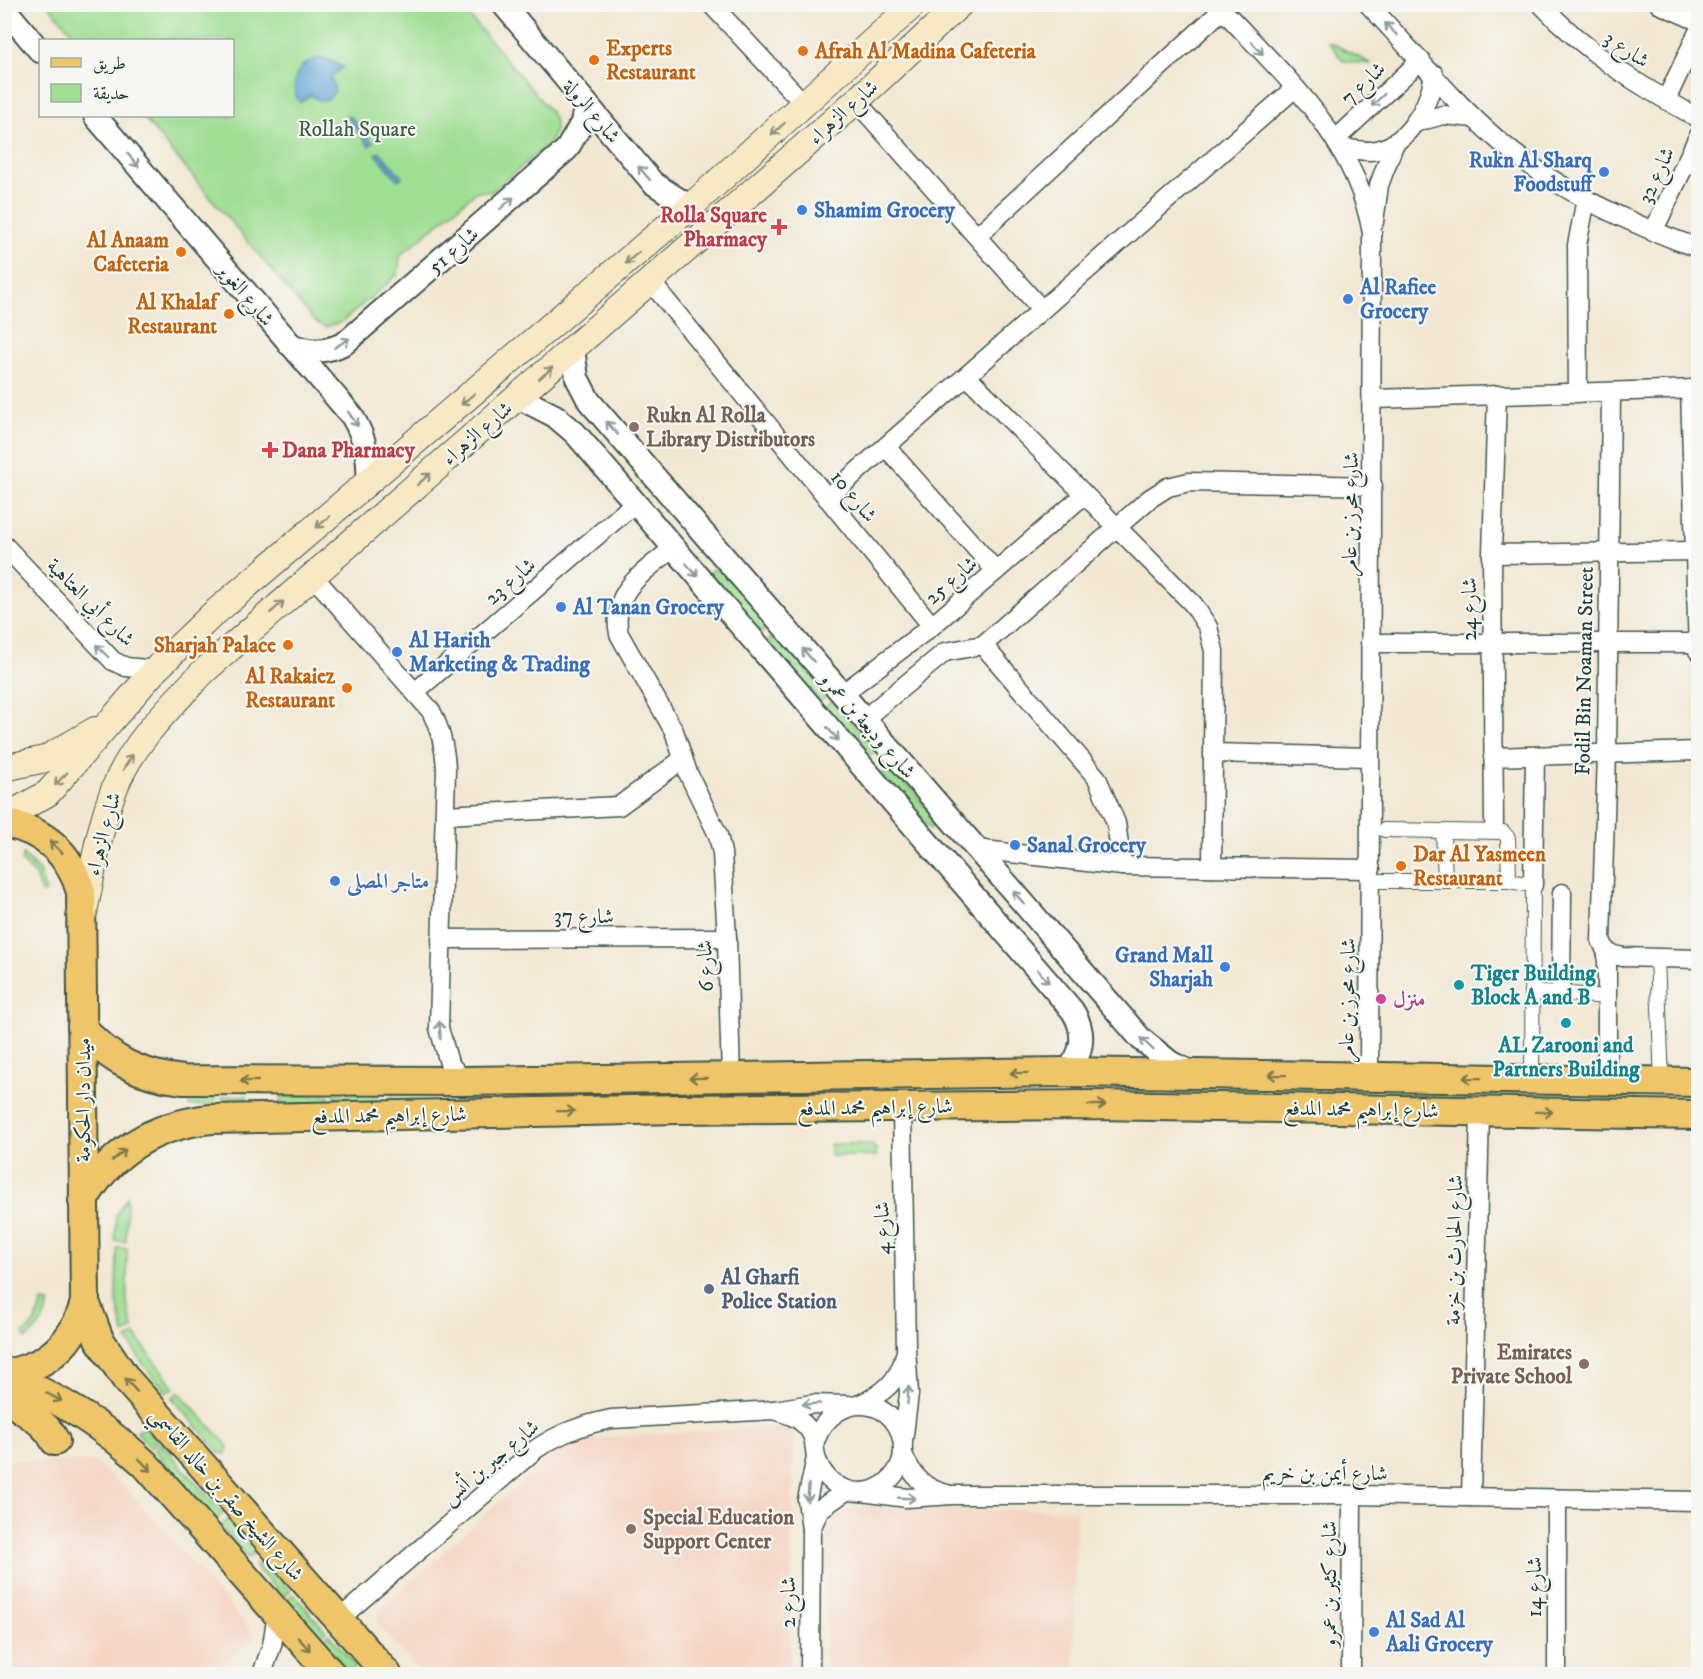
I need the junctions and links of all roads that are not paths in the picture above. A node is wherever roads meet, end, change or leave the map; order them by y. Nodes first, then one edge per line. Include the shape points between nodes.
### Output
1 (503, 4) edge
2 (711, 4) edge
3 (914, 4) edge
4 (960, 4) edge
5 (1368, 4) edge
6 (1541, 4) edge
7 (1659, 4) edge
8 (1220, 7) edge
9 (7, 15) edge
10 (1698, 21) edge
11 (1698, 32) edge
12 (39, 50) edge
13 (1421, 60) junction
14 (1434, 74) junction
15 (1295, 88) junction
16 (1666, 100) junction
17 (856, 101) junction
18 (586, 103) junction
19 (805, 105) junction
20 (1474, 118) junction
21 (1698, 118) edge
22 (110, 122) edge
23 (1414, 123) junction
24 (1698, 137) edge
25 (1395, 142) junction
26 (1339, 144) junction
27 (1586, 199) junction
28 (690, 207) junction
29 (1653, 232) junction
30 (1372, 233) junction
31 (977, 236) junction
32 (1698, 248) edge
33 (651, 282) junction
34 (1042, 310) junction
35 (560, 320) junction
36 (287, 343) junction
37 (573, 349) junction
38 (967, 376) junction
39 (1694, 389) edge
40 (1611, 392) junction
41 (1578, 393) junction
42 (1497, 395) junction
43 (1373, 399) junction
44 (513, 402) junction
45 (886, 447) junction
46 (604, 467) junction
47 (368, 484) junction
48 (1373, 486) junction
49 (1084, 495) junction
50 (827, 498) junction
51 (635, 503) junction
52 (1116, 527) junction
53 (702, 533) junction
54 (674, 548) junction
55 (6, 550) edge
56 (1695, 551) junction
57 (1608, 553) junction
58 (1492, 554) junction
59 (996, 571) junction
60 (313, 576) junction
61 (932, 626) junction
62 (1370, 643) junction
63 (1606, 643) junction
64 (1698, 643) edge
65 (1492, 644) junction
66 (982, 645) junction
67 (1698, 651) edge
68 (155, 670) junction
69 (416, 692) junction
70 (842, 694) junction
71 (113, 719) junction
72 (864, 719) junction
73 (1698, 751) edge
74 (1214, 753) junction
75 (1607, 754) junction
76 (1535, 756) junction
77 (1369, 757) junction
78 (1493, 757) junction
79 (683, 759) junction
80 (4, 768) edge
81 (445, 815) junction
82 (4, 818) edge
83 (1494, 823) dead end
84 (4, 824) edge
85 (1384, 830) dead end
86 (1443, 831) junction
87 (976, 849) junction
88 (1122, 866) junction
89 (1212, 867) junction
90 (1371, 875) junction
91 (1444, 881) junction
92 (1509, 881) junction
93 (1533, 885) junction
94 (1562, 893) dead end
95 (979, 904) junction
96 (83, 918) junction
97 (1049, 933) junction
98 (727, 938) junction
99 (441, 939) junction
100 (1606, 951) junction
101 (1657, 958) junction
102 (1698, 959) edge
103 (1532, 991) junction
104 (1561, 992) junction
105 (1607, 997) junction
106 (82, 1027) junction
107 (1066, 1072) junction
108 (1197, 1074) junction
109 (878, 1076) junction
110 (1369, 1077) junction
111 (730, 1078) junction
112 (1532, 1079) junction
113 (464, 1082) junction
114 (1607, 1082) junction
115 (1662, 1082) junction
116 (1698, 1082) edge
117 (903, 1107) junction
118 (769, 1109) junction
119 (1480, 1111) junction
120 (1698, 1115) edge
121 (83, 1201) junction
122 (85, 1302) junction
123 (906, 1348) junction
124 (4, 1374) edge
125 (4, 1394) edge
126 (855, 1405) junction
127 (774, 1410) junction
128 (55, 1441) dead end
129 (903, 1448) junction
130 (816, 1450) junction
131 (854, 1491) junction
132 (952, 1495) junction
133 (1352, 1495) junction
134 (1471, 1497) junction
135 (1557, 1499) junction
136 (1698, 1501) edge
137 (811, 1529) junction
138 (277, 1614) junction
139 (338, 1620) junction
140 (262, 1674) edge
141 (331, 1674) edge
142 (387, 1674) edge
143 (810, 1674) edge
144 (1351, 1674) edge
145 (1557, 1674) edge

1 - 18 street, شارع الرولة
2 - 19 street
3 - 19 main road, شارع الزهراء
4 - 17 main road, شارع الزهراء
13 -> 5 street
6 - 16 street, شارع 3 via 1590,51
7 - 10 street
8 -> 15 street, شارع محرز بن عامر
8 - 31 street
9 - 12 street
11 - 16 street
13 - 14 street
13 -> 26 street, شارع 7
14 - 20 street
14 - 23 street via 1428,100
15 - 26 street, شارع محرز بن عامر
15 - 34 street
16 - 21 street, شارع 3
17 - 31 street
17 - 33 main road, شارع الزهراء
28 -> 18 street, شارع الرولة via 653,183
36 -> 18 street, شارع 51 via 317,352 345,343 567,149 582,123
19 -> 28 main road, شارع الزهراء
20 - 23 street via 1443,116
20 - 27 street via 1526,162
22 -> 36 street, شارع الغوير via 212,238
23 - 25 street
24 - 29 street, شارع 32
25 - 26 street via 1370,151
25 - 30 street via 1379,185
26 - 30 street, شارع محرز بن عامر via 1362,189
27 - 29 street
27 - 41 street via 1577,245
28 -> 35 main road, شارع الزهراء
29 - 32 street
30 - 43 street, شارع محرز بن عامر
31 - 34 street
33 - 37 main road, شارع الزهراء
33 - 50 street, شارع 10
34 - 38 street
35 - 44 main road via 544,347 503,387 501,399
35 -> 47 main road, شارع الزهراء
36 -> 47 street, شارع الغوير via 359,428 368,456
44 -> 37 main road, شارع الزهراء
53 -> 37 street, شارع وديعة بن عمرو via 589,401 577,378
38 - 45 street
38 - 49 street
39 - 40 street
39 - 56 street
40 - 41 street
40 - 57 street, Fodil Bin Noaman Street
41 - 42 street
42 - 43 street
42 - 58 street, شارع 24
43 - 48 street, شارع محرز بن عامر
44 - 46 street, شارع وديعة بن عمرو via 543,408 565,424
60 -> 44 main road, شارع الزهراء
45 - 50 street
45 - 59 street
46 - 51 street, شارع وديعة بن عمرو
46 - 53 street via 612,462 627,465 662,506
47 -> 68 main road, شارع الزهراء via 211,616
48 - 52 street via 1179,484 1158,492
48 - 62 street, شارع محرز بن عامر
49 - 52 street
49 - 59 street, شارع 25
50 - 61 street, شارع 10
51 - 54 street, شارع وديعة بن عمرو
51 - 69 street, شارع 23
52 - 66 street
52 - 74 street via 1193,604 1208,627 1215,662
70 -> 53 street, شارع وديعة بن عمرو
54 - 79 street, شارع 6 via 623,594 616,620 619,634 674,731
54 -> 95 street, شارع وديعة بن عمرو
68 -> 55 street, شارع أبي العتاهية via 126,667 113,661
56 - 57 street
56 - 64 street
57 - 58 street
57 - 63 street, Fodil Bin Noaman Street
58 - 65 street, شارع 24
59 - 61 street, شارع 25
60 - 69 street
96 -> 60 main road, شارع الزهراء via 109,804 131,755 204,671
61 - 70 street, شارع 25
62 - 65 street
62 - 77 street, شارع محرز بن عامر
63 - 64 street
63 - 65 street
63 - 75 street, Fodil Bin Noaman Street
64 - 67 street
65 - 78 street, شارع 24
66 - 72 street via 945,652
66 - 88 street via 1097,778 1116,823
68 - 71 main road, شارع الزهراء
69 - 81 street via 431,711 446,749
70 - 72 street, شارع وديعة بن عمرو
71 - 80 main road via 56,754
71 -> 82 main road, شارع الزهراء via 48,793
72 - 87 street, شارع وديعة بن عمرو
73 - 75 street
74 - 77 street
74 - 89 street
75 - 76 street
75 - 100 street, Fodil Bin Noaman Street via 1600,896 1601,940
76 - 78 street
76 - 93 street
77 - 90 street, شارع محرز بن عامر
78 - 83 street, شارع 24
79 - 81 street via 619,806
79 - 98 street, شارع 6 via 711,817 722,854
81 - 99 street
96 -> 84 main road, ميدان دار الحكومة via 78,878 64,855 44,836
85 - 86 street
86 - 91 street
86 - 92 street via 1506,833
87 - 88 street
97 -> 87 street, شارع وديعة بن عمرو
88 - 89 street
89 - 90 street
90 - 91 street
90 - 110 street, شارع محرز بن عامر
91 - 92 street
92 - 93 street
93 - 103 street
94 - 104 street
95 - 97 street via 1001,913 1032,943 1043,942
95 -> 107 street, شارع وديعة بن عمرو via 1077,1017 1082,1042 1077,1058
96 - 106 main road, ميدان دار الحكومة
108 -> 97 street, شارع وديعة بن عمرو via 1171,1063 1148,1046
98 - 99 street, شارع 37
98 - 111 street, شارع 6
113 -> 99 street via 449,1063 441,1041
100 - 101 street via 1623,957
100 - 105 street, Fodil Bin Noaman Street
101 - 102 street
101 - 115 street
103 - 104 street
103 - 112 street
104 - 105 street
105 - 114 street, Fodil Bin Noaman Street
113 -> 106 main road, شارع إبراهيم محمد المدفع via 165,1078 115,1060
106 - 121 main road, ميدان دار الحكومة
107 - 108 main road, شارع إبراهيم محمد المدفع
107 -> 109 main road, شارع إبراهيم محمد المدفع
110 -> 108 main road, شارع إبراهيم محمد المدفع
109 - 111 main road, شارع إبراهيم محمد المدفع
109 - 118 main road via 854,1087 769,1091 764,1102
112 -> 110 main road, شارع إبراهيم محمد المدفع
111 -> 113 main road, شارع إبراهيم محمد المدفع
112 - 114 main road, شارع إبراهيم محمد المدفع
114 - 115 main road, شارع إبراهيم محمد المدفع
115 - 116 main road, شارع إبراهيم محمد المدفع
117 - 118 main road, شارع إبراهيم محمد المدفع
117 -> 119 main road, شارع إبراهيم محمد المدفع via 1093,1105
117 - 123 street, شارع 4
121 -> 118 main road, شارع إبراهيم محمد المدفع via 105,1167 120,1153 165,1128 196,1121
119 -> 120 main road, شارع إبراهيم محمد المدفع
119 - 134 street, شارع الحارث بن خزمة
121 - 122 main road, ميدان دار الحكومة
122 - 124 main road, ميدان دار الحكومة via 75,1330 56,1352 31,1368
139 -> 122 main road, شارع الشيخ صقر بن خالد القاسمي via 126,1379 99,1339
123 - 126 street, شارع 4 via 892,1383 878,1396
129 -> 123 street, شارع 4 via 909,1394
124 -> 138 main road, شارع الشيخ صقر بن خالد القاسمي via 78,1410 124,1444
125 - 128 main road via 44,1424
126 -> 127 street, شارع جبر بن أنس via 812,1404
126 - 129 street via 876,1408 888,1415 898,1428
126 - 130 street via 833,1413 821,1425
127 - 130 street, شارع جبر بن أنس via 800,1420
127 - 139 street, شارع جبر بن أنس via 610,1419 559,1434 536,1449
129 - 131 street via 899,1469 890,1481 877,1489
129 - 132 street, شارع أيمن بن خريم via 910,1470 920,1483 935,1492
130 - 131 street via 827,1478
130 -> 137 street, شارع 2 via 808,1493
131 -> 132 street, شارع أيمن بن خريم via 907,1498
131 - 137 street via 820,1509
132 - 133 street, شارع أيمن بن خريم
133 - 134 street, شارع أيمن بن خريم
133 - 144 street, شارع كثير بن عمرو
134 - 135 street, شارع أيمن بن خريم
135 - 136 street, شارع أيمن بن خريم
135 - 145 street, شارع 14
137 - 143 street, شارع 2
138 - 140 street
138 -> 141 main road, شارع الشيخ صقر بن خالد القاسمي
139 - 142 main road, شارع الشيخ صقر بن خالد القاسمي

